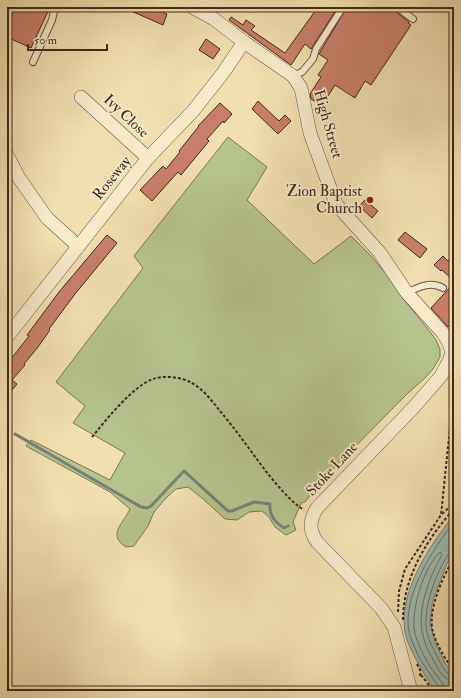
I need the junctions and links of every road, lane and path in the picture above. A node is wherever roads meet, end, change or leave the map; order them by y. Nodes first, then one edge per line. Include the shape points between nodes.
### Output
1 (55, 7) edge
2 (192, 7) edge
3 (343, 7) edge
4 (397, 7) edge
5 (413, 19) dead end
6 (244, 42) junction
7 (33, 62) dead end
8 (293, 76) junction
9 (80, 95) dead end
10 (7, 155) edge
11 (148, 158) junction
12 (78, 246) junction
13 (443, 288) dead end
14 (407, 293) junction
15 (8, 332) edge
16 (450, 359) joint
17 (454, 403) edge
18 (92, 437) dead end
19 (454, 503) edge
20 (454, 509) edge
21 (312, 515) junction
22 (442, 515) junction
23 (454, 558) edge
24 (398, 613) dead end
25 (403, 622) dead end
26 (416, 663) dead end
27 (454, 670) edge
28 (411, 691) edge
29 (434, 691) edge

1 - 7 lane via 52,20
2 - 6 street, High Street
3 - 8 lane via 312,59 302,72
4 - 5 lane
6 - 8 street, High Street
6 - 11 street, Roseway via 193,111
8 - 14 street, High Street via 301,88 310,133 336,204 380,253
9 - 11 street, Ivy Close
10 - 12 street via 18,178 46,218
11 - 12 street, Roseway
12 - 15 street, Roseway
13 - 14 lane via 432,285 419,286
14 - 16 street, High Street via 443,333 452,351
16 - 21 street, Stoke Lane via 441,376 413,408
17 - 22 path
18 - 21 path via 142,385 166,377 192,383 224,416 277,485 297,506
19 - 22 path
20 - 25 path via 417,562 410,578
21 - 28 street, Stoke Lane via 311,533 317,542 381,608 394,628
22 - 24 path via 405,569 399,591
23 - 27 path via 438,592 432,622 441,650
26 - 29 path

